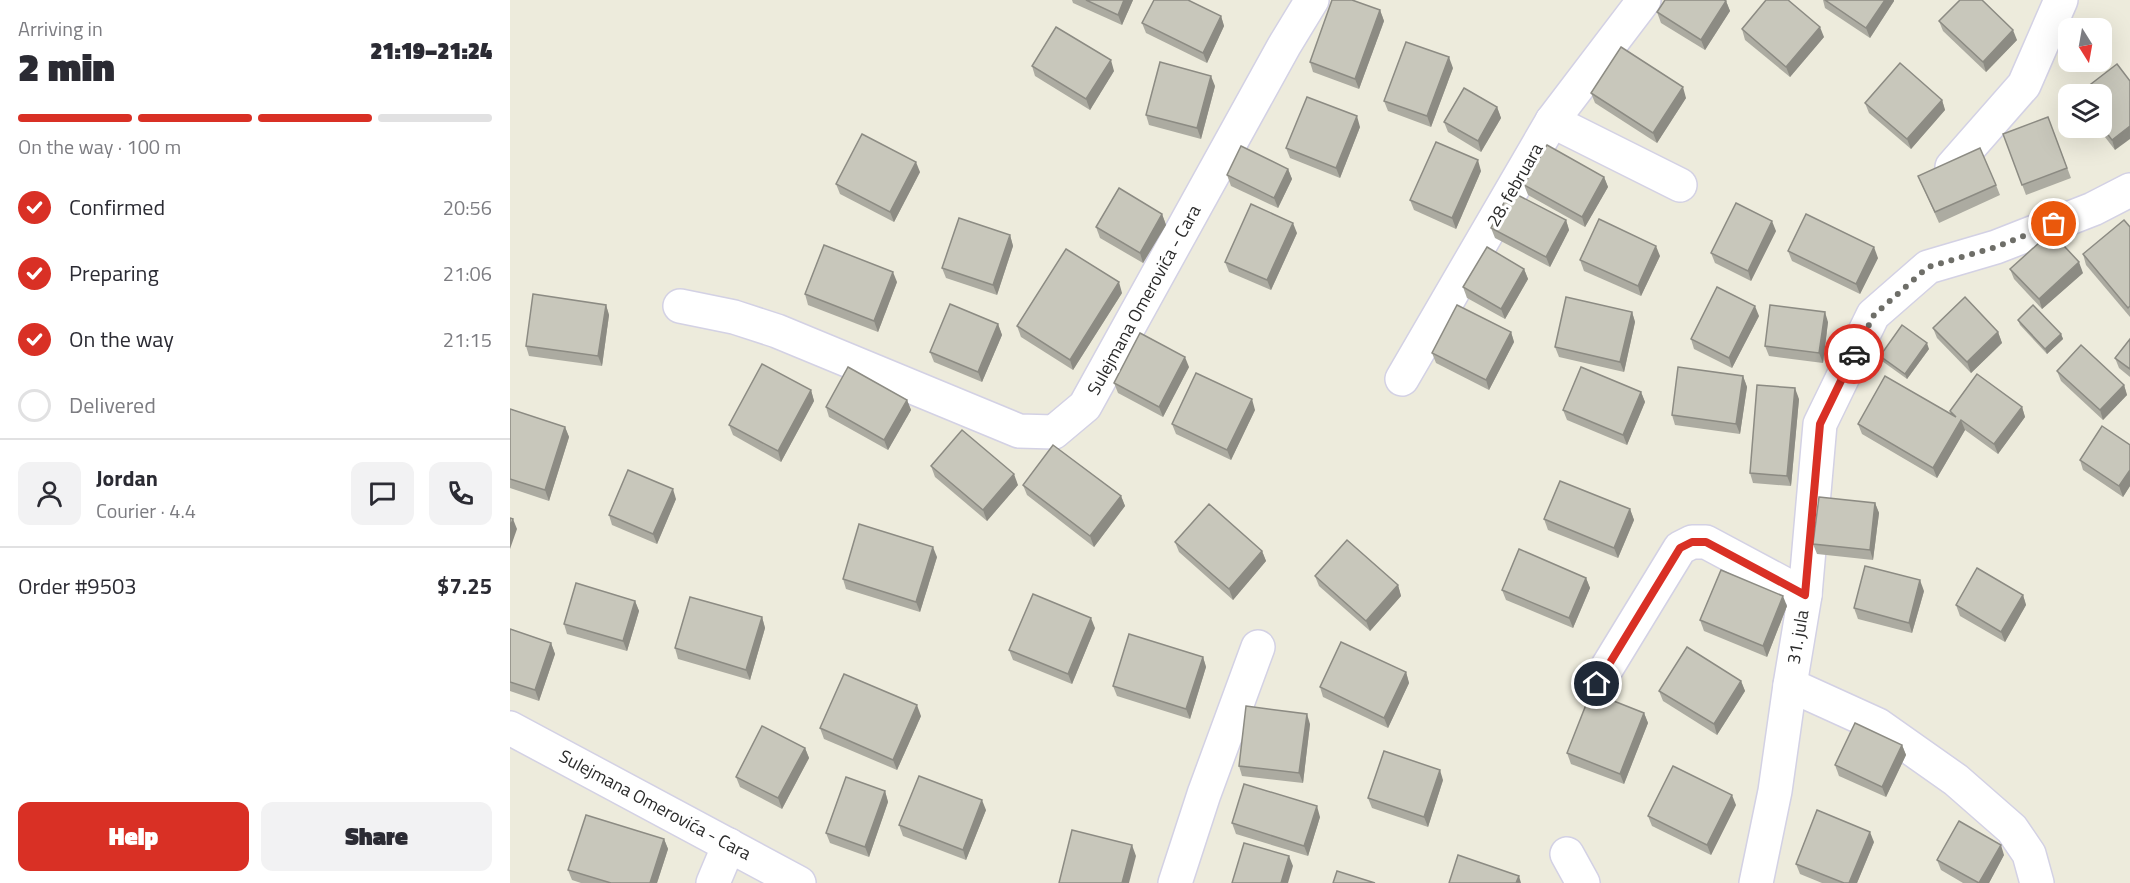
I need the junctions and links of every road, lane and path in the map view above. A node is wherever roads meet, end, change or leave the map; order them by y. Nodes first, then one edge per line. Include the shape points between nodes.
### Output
1 (1312, 0) edge
2 (1644, 0) edge
3 (2061, 0) edge
4 (1552, 121) junction
5 (1952, 167) edge
6 (1680, 185) dead end
7 (2130, 190) edge
8 (680, 306) dead end
9 (1402, 379) dead end
10 (1805, 595) junction
11 (1258, 647) dead end
12 (1597, 684) dead end
13 (1790, 686) junction
14 (510, 728) edge
15 (729, 845) junction
16 (1567, 854) dead end
17 (713, 883) edge
18 (799, 883) edge
19 (1175, 883) edge
20 (1583, 883) edge
21 (1756, 883) edge
22 (2037, 883) edge

1 - 8 street, Sulejmana Omerovića - Cara via 1085,406 1054,432 1019,431 777,331
2 - 4 street, 28. februara
3 - 5 street via 2024,85
4 - 6 street
4 - 9 street, 28. februara
7 - 10 street, 31. jula via 2072,218 1996,247 1928,267 1874,315 1820,424
10 - 12 street via 1706,542 1692,542 1680,548
10 - 13 street, 31. jula
11 - 19 street
13 - 21 street, 31. jula via 1775,791
13 - 22 street, 31. jula via 1878,725 1956,780 2012,829 2029,854
14 - 15 street, Sulejmana Omerovića - Cara
15 - 17 street
15 - 18 street, Sulejmana Omerovića - Cara
16 - 20 street

